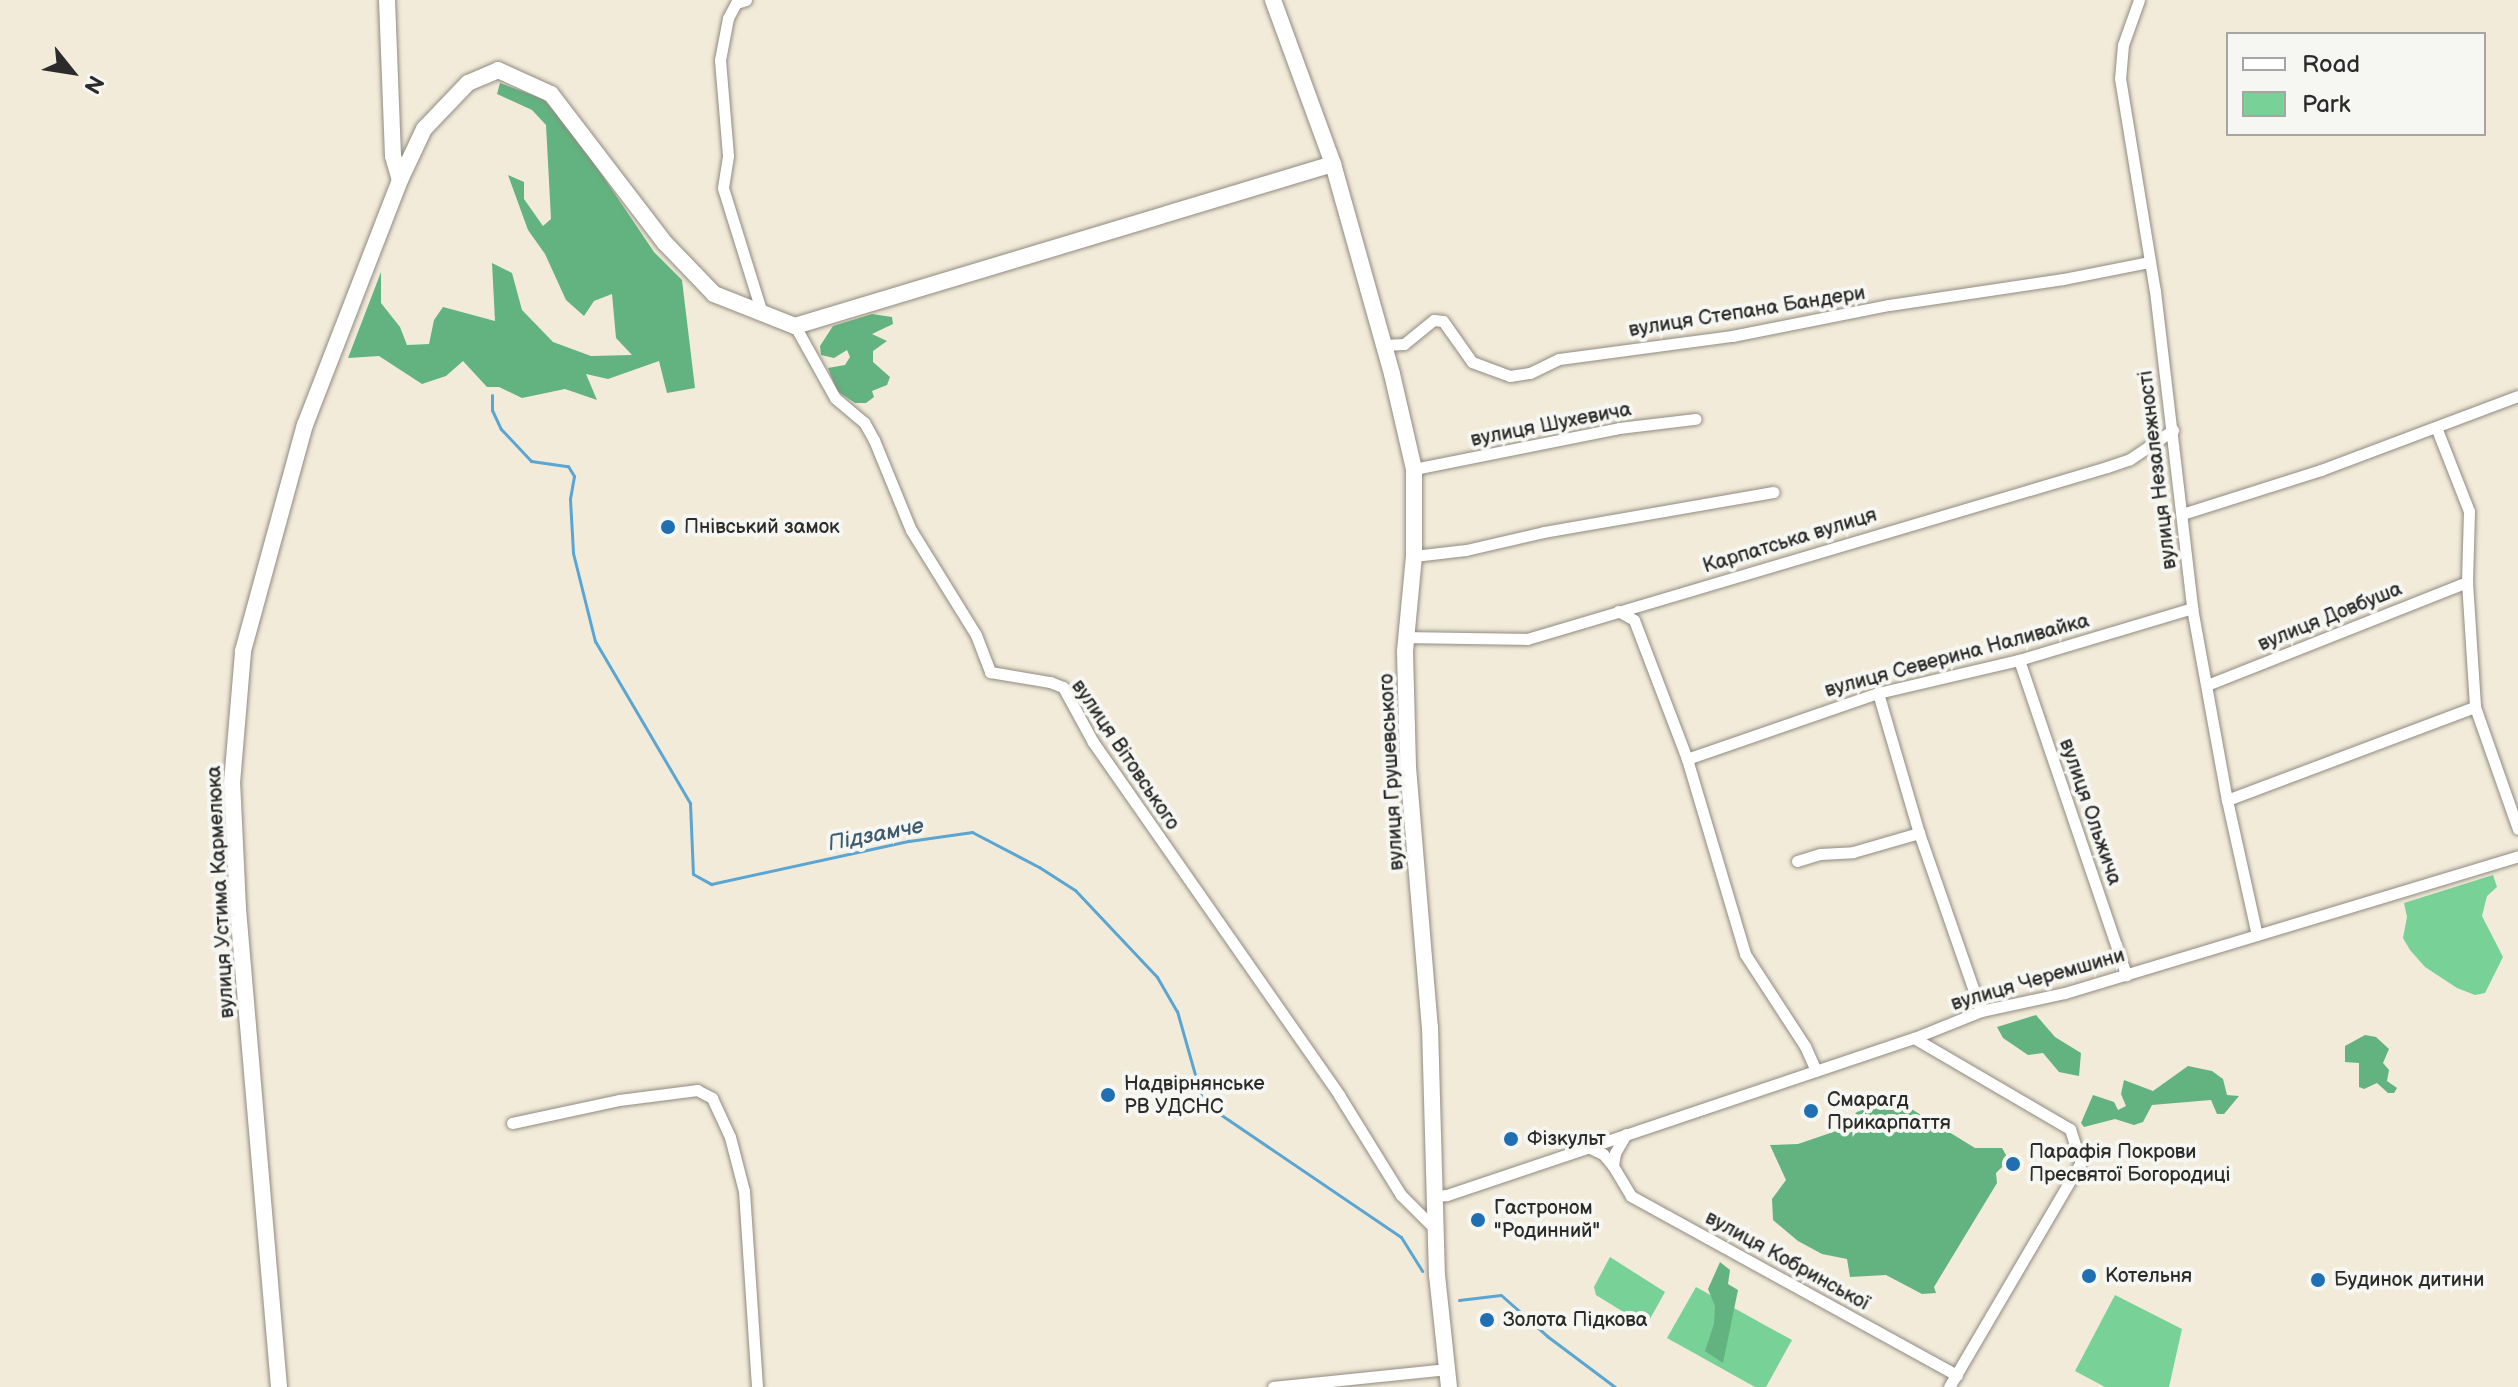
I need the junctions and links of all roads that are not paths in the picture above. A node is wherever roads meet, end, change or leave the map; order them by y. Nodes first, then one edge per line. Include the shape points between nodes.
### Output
1 (387, 0) edge
2 (746, 0) edge
3 (1273, 0) edge
4 (2139, 0) edge
5 (1333, 164) junction
6 (400, 180) junction
7 (2149, 262) junction
8 (762, 313) junction
9 (795, 326) junction
10 (1384, 345) junction
11 (2518, 396) edge
12 (1695, 419) dead end
13 (2436, 427) junction
14 (2173, 430) junction
15 (1414, 469) junction
16 (1774, 492) dead end
17 (2182, 514) junction
18 (1414, 556) junction
19 (2467, 582) junction
20 (2192, 608) junction
21 (1618, 611) junction
22 (1406, 637) junction
23 (2019, 660) junction
24 (2207, 685) junction
25 (1878, 693) junction
26 (2475, 707) junction
27 (1687, 759) junction
28 (2227, 800) junction
29 (2518, 829) edge
30 (1919, 833) junction
31 (2518, 856) edge
32 (1797, 861) dead end
33 (2257, 935) junction
34 (2126, 975) junction
35 (1981, 1011) junction
36 (1914, 1038) junction
37 (1816, 1071) junction
38 (512, 1123) dead end
39 (1626, 1134) junction
40 (1588, 1147) junction
41 (1613, 1166) junction
42 (1435, 1196) junction
43 (1435, 1229) junction
44 (1447, 1369) junction
45 (1957, 1375) junction
46 (279, 1387) edge
47 (757, 1387) edge
48 (1273, 1387) edge
49 (1449, 1387) edge
50 (1949, 1387) edge

1 - 6 street via 393,156
2 - 8 street via 736,3 728,18 720,60 728,156 723,188
3 - 5 street, вулиця Грушевського
4 - 7 street, вулиця Незалежності via 2123,45 2120,78
5 - 9 street
5 - 10 street, вулиця Грушевського
6 - 8 street, вулиця Устима Кармелюка via 424,129 468,83 498,70 551,94 665,243 714,294
6 - 46 street, вулиця Устима Кармелюка via 305,425 243,651 232,783 237,892
7 - 10 street, вулиця Степана Бандери via 1732,336 1559,359 1510,376 1472,362 1443,321 1434,320 1404,344
7 - 14 street, вулиця Незалежності
8 - 9 street, вулиця Устима Кармелюка
9 - 43 street, вулиця Вітовського via 835,398 864,422 911,530 976,635 990,672 1063,687 1093,742 1339,1095 1401,1195
10 - 15 street, вулиця Грушевського
11 - 13 street
12 - 15 street, вулиця Шухевича via 1619,428
13 - 17 street
13 - 19 street via 2469,511
14 - 17 street, вулиця Незалежності
14 - 21 street, Карпатська вулиця via 2130,459 2107,467
15 - 18 street, вулиця Грушевського
16 - 18 street
17 - 20 street, вулиця Незалежності
18 - 22 street, вулиця Грушевського
19 - 24 street, вулиця Довбуша
19 - 26 street
20 - 23 street, вулиця Северина Наливайка
20 - 24 street, вулиця Незалежності
21 - 22 street, Карпатська вулиця via 1527,639
21 - 27 street via 1634,620
22 - 42 street, вулиця Грушевського via 1408,767 1430,1027
23 - 25 street, вулиця Северина Наливайка
23 - 34 street, вулиця Ольжича
24 - 28 street, вулиця Незалежності
25 - 27 street, вулиця Северина Наливайка
25 - 30 street
26 - 28 street
26 - 29 street
27 - 37 street via 1745,954
28 - 33 street, вулиця Незалежності
30 - 32 street
30 - 35 street
31 - 33 street, вулиця Черемшини
33 - 34 street, вулиця Черемшини
34 - 35 street, вулиця Черемшини
35 - 36 street, вулиця Черемшини
36 - 37 street, вулиця Черемшини
36 - 45 street via 2070,1129 2081,1162
37 - 39 street, вулиця Черемшини
38 - 47 street via 697,1090 712,1098 730,1137 744,1191
39 - 40 street, вулиця Черемшини
39 - 41 street
40 - 41 street, вулиця Кобринської
40 - 42 street, вулиця Черемшини
41 - 45 street, вулиця Кобринської via 1631,1196
42 - 43 street, вулиця Грушевського
43 - 44 street, вулиця Грушевського
44 - 48 street
44 - 49 street, вулиця Грушевського
45 - 50 street

